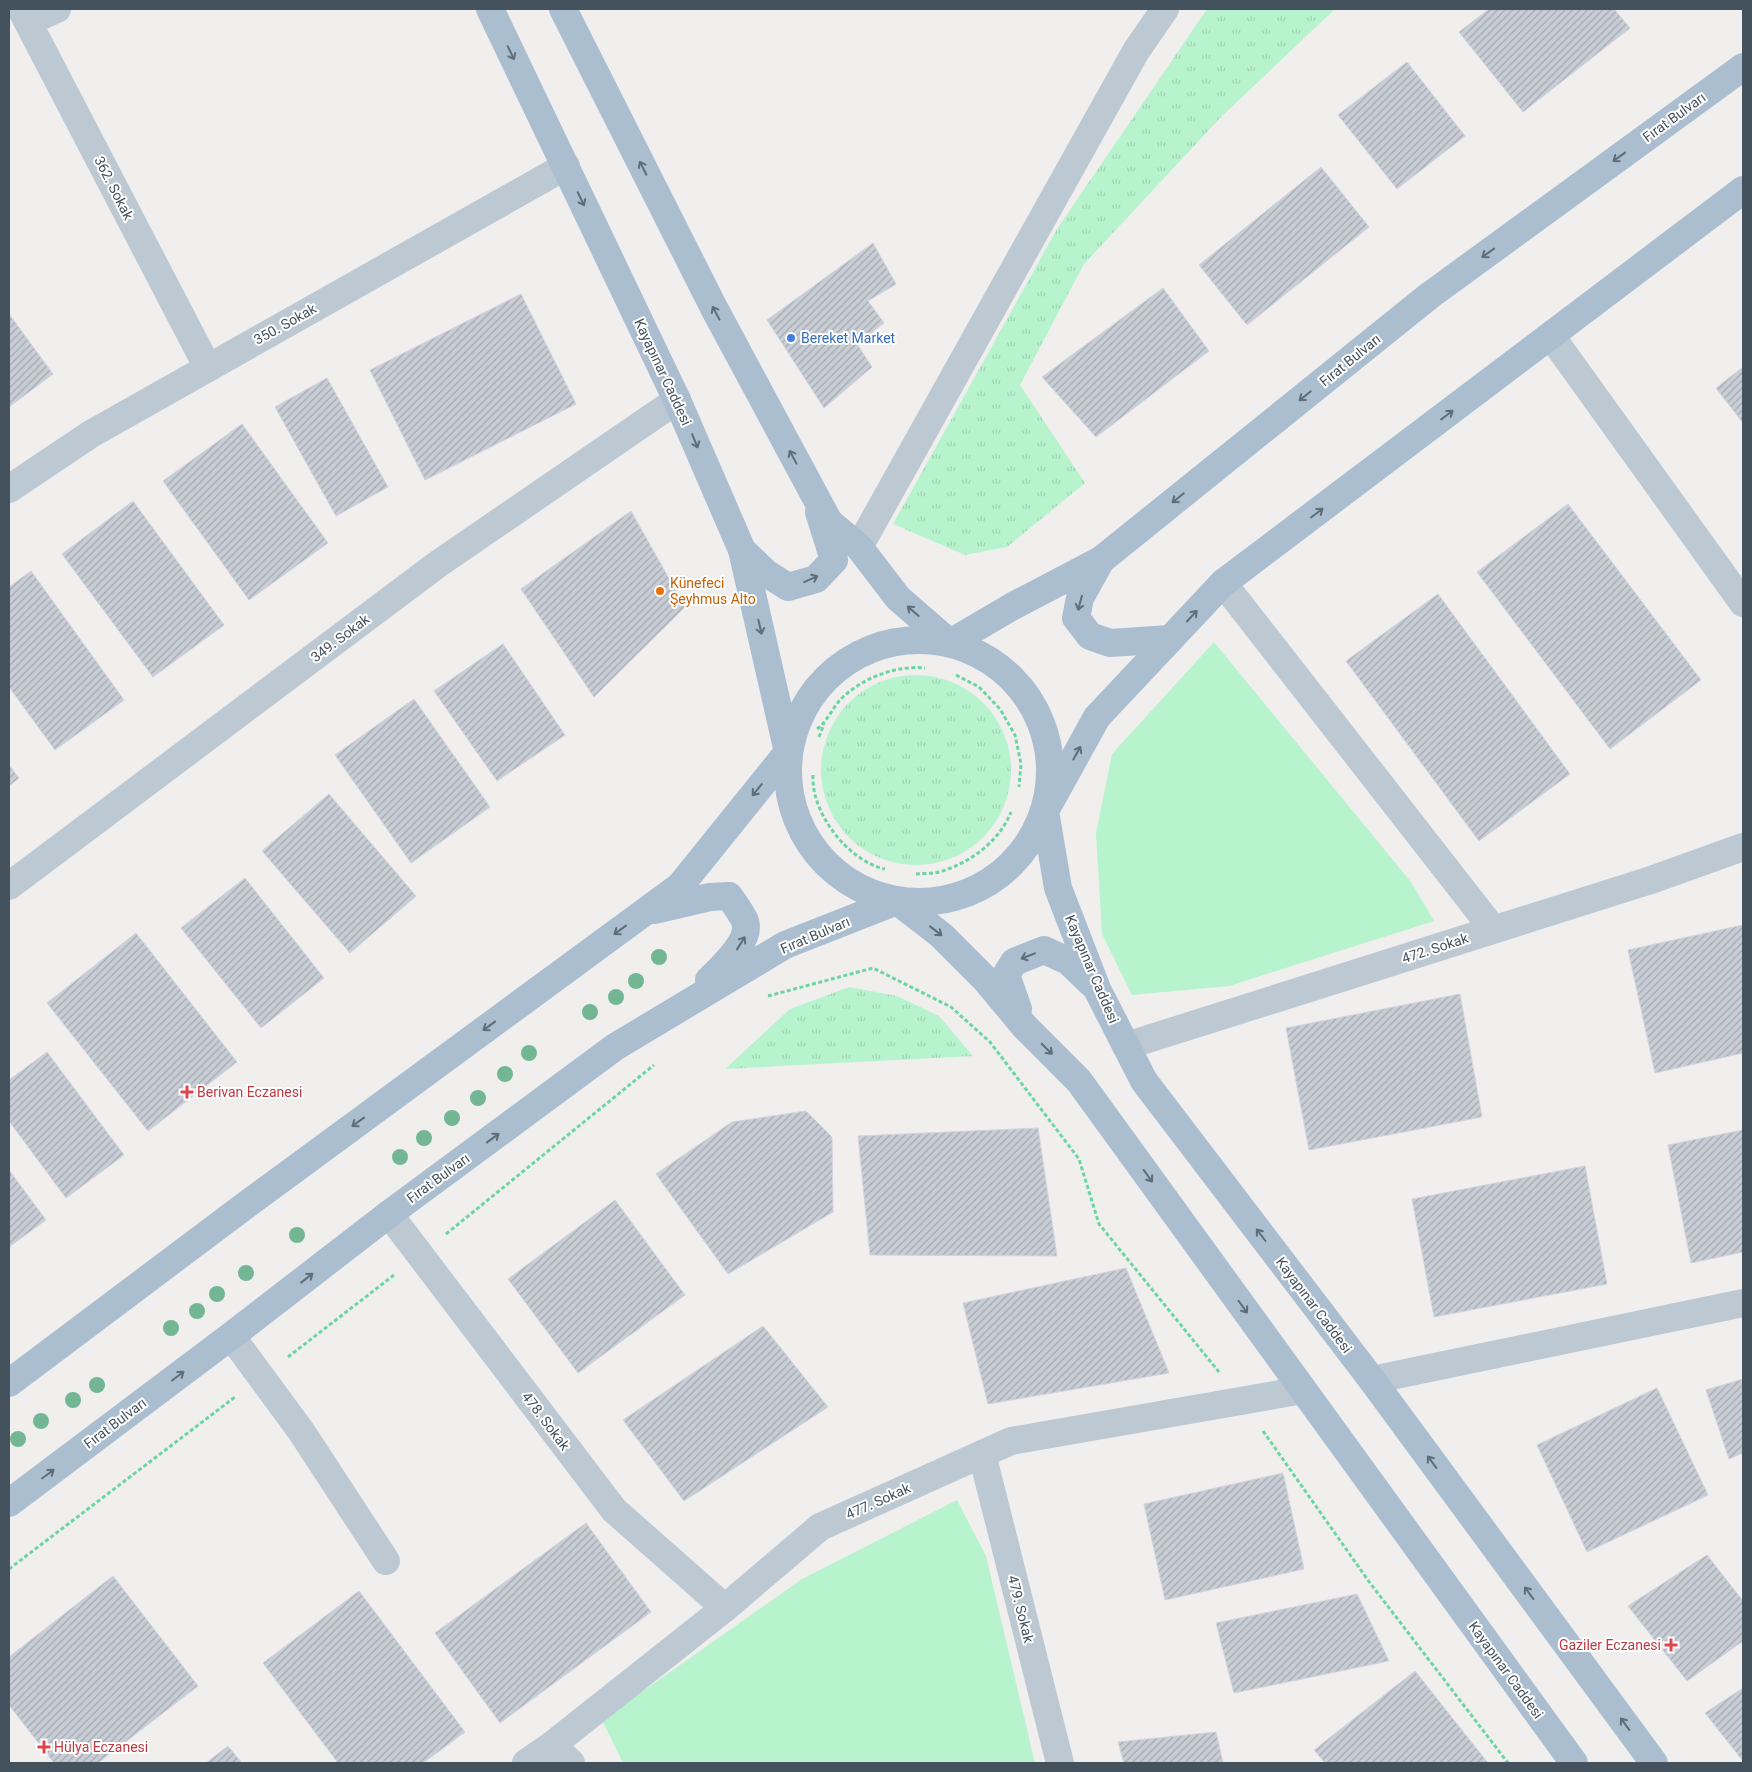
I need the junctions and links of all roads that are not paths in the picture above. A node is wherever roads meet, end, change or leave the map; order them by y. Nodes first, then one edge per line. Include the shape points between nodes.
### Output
1 (57, 9) edge
2 (490, 9) edge
3 (563, 9) edge
4 (1165, 9) edge
5 (25, 16) edge
6 (1743, 66) edge
7 (566, 166) junction
8 (1743, 190) edge
9 (1551, 336) junction
10 (208, 368) junction
11 (678, 400) junction
12 (9, 489) edge
13 (814, 494) junction
14 (859, 547) junction
15 (742, 550) junction
16 (1101, 560) junction
17 (1223, 583) junction
18 (1743, 603) edge
19 (1170, 639) junction
20 (950, 643) junction
21 (788, 752) junction
22 (1045, 811) junction
23 (1743, 847) edge
24 (9, 886) edge
25 (897, 901) junction
26 (642, 913) junction
27 (1493, 929) junction
28 (1097, 989) junction
29 (686, 1005) junction
30 (1025, 1027) junction
31 (1126, 1046) junction
32 (389, 1214) junction
33 (1743, 1303) edge
34 (231, 1336) junction
35 (1372, 1380) junction
36 (9, 1382) edge
37 (1302, 1390) junction
38 (982, 1454) junction
39 (9, 1503) edge
40 (386, 1561) dead end
41 (725, 1608) junction
42 (562, 1754) edge
43 (526, 1763) edge
44 (1060, 1763) edge
45 (1574, 1763) edge
46 (1654, 1763) edge

1 - 5 street
2 -> 7 main road, Kayapınar Caddesi
13 -> 3 main road via 714,308
4 - 14 street via 1136,51
5 - 10 street, 362. Sokak
6 -> 16 main road, Fırat Bulvarı via 1429,296
7 - 10 street, 350. Sokak
7 -> 11 main road, Kayapınar Caddesi
8 - 9 main road
17 -> 9 main road
9 - 18 street
10 - 12 street, 350. Sokak via 91,434
11 -> 15 main road, Kayapınar Caddesi
11 - 24 street, 349. Sokak via 438,564
13 - 14 main road via 829,522
15 -> 13 main road via 766,573 788,586 816,579 834,560
20 -> 14 main road via 898,598
15 -> 21 main road, Kayapınar Caddesi
16 -> 19 main road via 1080,598 1076,618 1090,636 1110,642
16 - 20 main road, Fırat Bulvarı
19 -> 17 main road
17 - 27 street
22 -> 19 main road via 1097,717
20 - 21 main road via 906,640 856,656 828,676 801,710
20 - 22 main road via 990,659 1022,688 1043,725 1052,768
21 - 25 main road via 788,793 801,832 825,865 858,889
21 -> 26 main road via 680,886
22 - 25 main road via 1029,845 1003,873 971,893 935,903
22 - 28 main road, Kayapınar Caddesi via 1058,888
23 - 27 street, 472. Sokak via 1651,880
25 - 29 main road, Fırat Bulvarı via 784,945
25 -> 30 main road, Kayapınar Caddesi via 941,935 985,979
29 -> 26 main road via 734,954 746,936 746,921 729,896 710,897
26 -> 36 main road
27 - 31 street, 472. Sokak
28 -> 30 main road via 1068,961 1044,950 1014,962 1006,976
28 - 31 main road, Kayapınar Caddesi
32 -> 29 main road, Fırat Bulvarı via 615,1047
30 -> 37 main road, Kayapınar Caddesi via 1079,1081
35 -> 31 main road, Kayapınar Caddesi via 1144,1081
34 -> 32 main road, Fırat Bulvarı
32 - 41 street, 478. Sokak via 614,1510
33 - 35 street
39 -> 34 main road, Fırat Bulvarı
34 - 40 street via 301,1431
46 -> 35 main road, Kayapınar Caddesi
37 - 38 street, 477. Sokak via 1011,1442
37 - 45 main road, Kayapınar Caddesi
38 - 41 street, 477. Sokak via 820,1526
38 - 44 street, 479. Sokak
41 - 42 street, 477. Sokak
42 - 43 street, 477. Sokak

